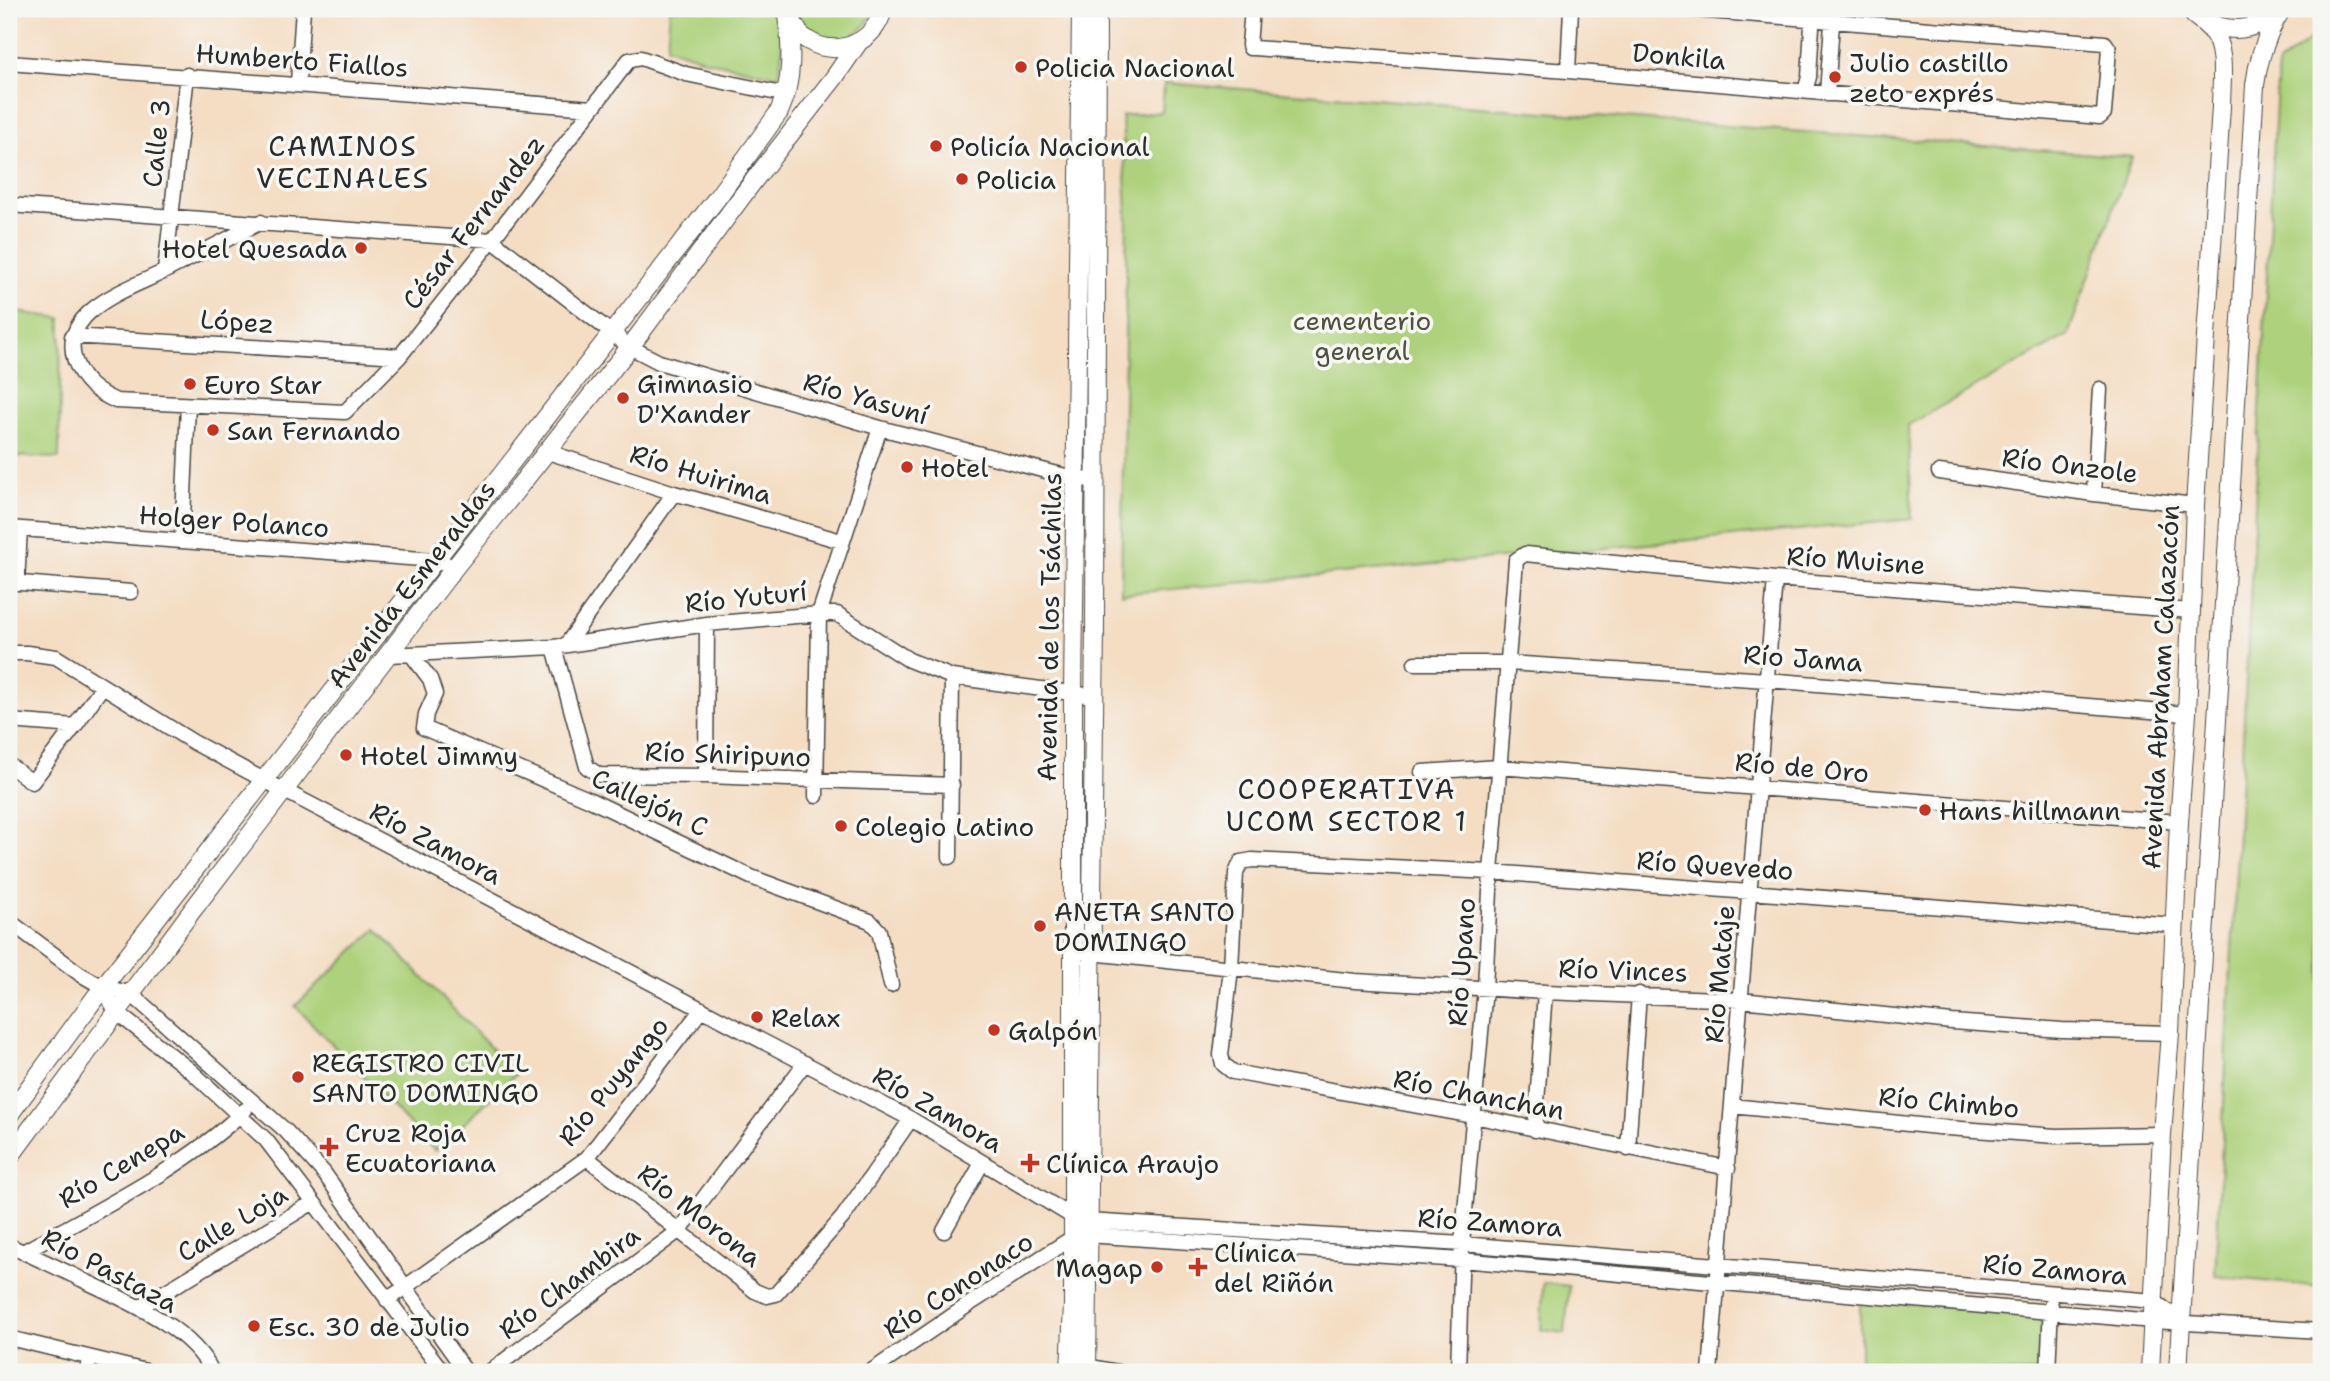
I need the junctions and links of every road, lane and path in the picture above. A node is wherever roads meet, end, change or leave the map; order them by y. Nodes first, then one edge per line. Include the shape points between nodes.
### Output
1 (303, 9) edge
2 (883, 9) edge
3 (893, 9) edge
4 (1081, 9) edge
5 (1097, 9) edge
6 (1252, 9) edge
7 (1571, 9) edge
8 (1683, 9) edge
9 (786, 10) edge
10 (2191, 12) edge
11 (2281, 12) edge
12 (1813, 14) edge
13 (1832, 15) edge
14 (865, 38) junction
15 (9, 62) edge
16 (1568, 71) junction
17 (187, 75) junction
18 (298, 83) junction
19 (1805, 91) junction
20 (1827, 94) junction
21 (787, 95) junction
22 (592, 107) junction
23 (9, 205) edge
24 (173, 216) junction
25 (262, 222) junction
26 (492, 240) junction
27 (165, 271) junction
28 (612, 333) junction
29 (72, 335) junction
30 (630, 347) junction
31 (400, 356) junction
32 (2100, 389) dead end
33 (188, 405) junction
34 (880, 428) junction
35 (548, 452) junction
36 (1938, 472) dead end
37 (1085, 480) junction
38 (674, 493) junction
39 (2094, 494) junction
40 (2195, 505) junction
41 (14, 529) edge
42 (182, 541) junction
43 (841, 541) junction
44 (1519, 556) joint
45 (435, 560) junction
46 (455, 567) junction
47 (1775, 579) junction
48 (13, 582) edge
49 (131, 592) dead end
50 (2191, 611) junction
51 (819, 614) junction
52 (707, 624) junction
53 (560, 646) junction
54 (9, 653) edge
55 (411, 654) junction
56 (389, 655) junction
57 (1415, 663) dead end
58 (1509, 663) junction
59 (952, 677) junction
60 (1767, 680) junction
61 (102, 687) junction
62 (1073, 693) junction
63 (1093, 696) junction
64 (2188, 714) junction
65 (9, 721) edge
66 (75, 726) junction
67 (9, 765) edge
68 (1499, 767) junction
69 (1422, 772) dead end
70 (706, 776) junction
71 (264, 780) junction
72 (952, 785) junction
73 (816, 787) junction
74 (1758, 788) junction
75 (284, 791) junction
76 (2179, 822) junction
77 (950, 857) dead end
78 (1491, 872) junction
79 (1750, 892) junction
80 (9, 921) edge
81 (2174, 925) junction
82 (1082, 952) junction
83 (1231, 968) junction
84 (891, 985) dead end
85 (103, 987) junction
86 (1485, 988) junction
87 (1545, 992) junction
88 (130, 993) junction
89 (1639, 994) junction
90 (1741, 1000) junction
91 (702, 1009) junction
92 (116, 1012) junction
93 (2170, 1033) junction
94 (805, 1063) junction
95 (254, 1102) junction
96 (1732, 1105) junction
97 (240, 1114) junction
98 (9, 1115) edge
99 (1473, 1116) junction
100 (911, 1119) junction
101 (1535, 1130) junction
102 (2162, 1134) junction
103 (1628, 1149) junction
104 (310, 1157) junction
105 (9, 1158) edge
106 (587, 1158) junction
107 (982, 1163) junction
108 (1728, 1168) junction
109 (291, 1171) junction
110 (312, 1203) junction
111 (1080, 1228) junction
112 (680, 1230) junction
113 (944, 1231) dead end
114 (1462, 1244) junction
115 (9, 1246) edge
116 (23, 1252) junction
117 (1461, 1260) junction
118 (1719, 1266) junction
119 (1718, 1282) junction
120 (406, 1288) junction
121 (2052, 1293) junction
122 (387, 1300) junction
123 (2154, 1301) junction
124 (141, 1307) junction
125 (2051, 1311) junction
126 (2153, 1321) junction
127 (2181, 1321) junction
128 (2321, 1331) edge
129 (9, 1338) edge
130 (88, 1365) edge
131 (1081, 1370) edge
132 (150, 1372) edge
133 (212, 1372) edge
134 (443, 1372) edge
135 (466, 1372) edge
136 (489, 1372) edge
137 (870, 1372) edge
138 (1118, 1372) edge
139 (1458, 1372) edge
140 (1710, 1372) edge
141 (2048, 1372) edge
142 (2150, 1372) edge
143 (2178, 1372) edge

1 - 18 street
2 - 14 main road
3 - 14 main road, Avenida Esmeraldas
4 - 37 main road, Avenida de los Tsáchilas
5 - 37 main road, Avenida de los Tsáchilas
6 - 16 street, Donkila via 1250,48
7 - 16 street
8 - 12 street
9 - 14 main road via 795,29 824,48 841,48
9 - 21 main road, Avenida Esmeraldas via 791,66
10 - 11 main road via 2231,29 2250,29
10 - 40 main road, Avenida Abraham Calazacón via 2217,38 2222,77
11 - 127 main road via 2258,60 2255,85
12 - 13 street
12 - 19 street
13 - 20 street
13 - 20 street, Donkila via 2108,45 2103,116
14 - 30 main road, Avenida Esmeraldas
15 - 17 street, Humberto Fiallos
16 - 19 street, Donkila
17 - 18 street, Humberto Fiallos
17 - 24 street, Calle 3
18 - 22 street, Humberto Fiallos
19 - 20 street, Donkila
21 - 22 street, César Fernandez via 686,74 641,58 629,60
21 - 28 main road, Avenida Esmeraldas via 717,198
22 - 26 street, César Fernandez
23 - 24 street
24 - 25 street
24 - 27 street, Calle 3
25 - 26 street
25 - 27 street
26 - 28 street, Río Yasuní
26 - 31 street, César Fernandez
27 - 29 street via 95,307
28 - 30 street, Río Yasuní
28 - 45 main road, Avenida Esmeraldas
29 - 31 street, López
29 - 33 street via 77,366 100,394 116,401
30 - 34 street, Río Yasuní via 659,362
30 - 35 main road, Avenida Esmeraldas
31 - 33 street, César Fernandez via 345,412
32 - 39 street
33 - 42 street
34 - 37 street, Río Yasuní
34 - 43 street
35 - 38 street, Río Huirima
35 - 46 main road, Avenida Esmeraldas
36 - 39 street, Río Onzole
37 - 62 main road, Avenida de los Tsáchilas
37 - 63 main road, Avenida de los Tsáchilas
38 - 43 street, Río Huirima
38 - 53 street
39 - 40 street, Río Onzole
40 - 50 main road, Avenida Abraham Calazacón
41 - 42 street, Holger Polanco
41 - 48 street
42 - 45 street, Holger Polanco
43 - 51 street
44 - 47 street, Río Muisne
44 - 58 street, Río Upano
45 - 46 street, Holger Polanco
45 - 71 main road, Avenida Esmeraldas
46 - 56 main road, Avenida Esmeraldas
47 - 50 street, Río Muisne
47 - 60 street, Río Mataje
48 - 49 street
50 - 64 main road, Avenida Abraham Calazacón
51 - 52 street, Río Yuturí
51 - 59 street, Río Yuturí via 837,614 909,660
51 - 73 street
52 - 53 street, Río Yuturí
52 - 70 street
53 - 55 street, Río Yuturí
53 - 70 street, Río Shiripuno via 587,768 599,775
54 - 61 street, Río Zamora via 56,657
55 - 56 street, Río Yuturí
55 - 84 street, Callejón C via 435,694 424,729 751,877 870,921 879,931
56 - 75 main road, Avenida Esmeraldas
57 - 58 street, Río Jama
58 - 60 street, Río Jama
58 - 68 street, Río Upano
59 - 62 street, Río Yuturí
59 - 72 street
60 - 64 street, Río Jama
60 - 74 street, Río Mataje
61 - 66 street
61 - 71 street, Río Zamora
62 - 63 street, Río Yuturí
62 - 82 main road, Avenida de los Tsáchilas
63 - 82 main road, Avenida de los Tsáchilas
64 - 76 main road, Avenida Abraham Calazacón
65 - 66 street
66 - 67 street via 32,782
68 - 69 street, Río de Oro
68 - 74 street, Río de Oro
68 - 78 street, Río Upano
70 - 73 street, Río Shiripuno
71 - 75 street, Río Zamora
71 - 85 main road, Avenida Esmeraldas
72 - 73 street, Río Shiripuno
72 - 77 street
74 - 76 street, Río de Oro
74 - 79 street, Río Mataje
75 - 88 main road, Avenida Esmeraldas
75 - 91 street, Río Zamora
76 - 81 main road, Avenida Abraham Calazacón
78 - 79 street, Río Quevedo
78 - 83 street, Río Quevedo via 1241,862 1236,873
78 - 86 street, Río Upano
79 - 81 street, Río Quevedo
79 - 90 street, Río Mataje
80 - 85 street
81 - 93 main road, Avenida Abraham Calazacón
82 - 83 street, Río Vinces
82 - 111 main road, Avenida de los Tsáchilas
83 - 86 street, Río Vinces
83 - 99 street, Río Chanchan via 1221,1055 1223,1064 1233,1072
85 - 88 street
85 - 92 street
85 - 98 main road, Avenida Esmeraldas
86 - 87 street, Río Vinces
86 - 99 street, Río Upano
87 - 89 street, Río Vinces
87 - 101 street
88 - 92 main road, Avenida Esmeraldas
88 - 95 street
89 - 90 street, Río Vinces
89 - 103 street
90 - 93 street, Río Vinces via 1952,1022
90 - 96 street, Río Mataje
91 - 94 street, Río Zamora
91 - 106 street, Río Puyango
92 - 97 street
92 - 105 main road, Avenida Esmeraldas
93 - 102 main road, Avenida Abraham Calazacón
94 - 100 street, Río Zamora
94 - 112 street, Río Chambira
95 - 97 street, Río Cenepa
95 - 104 street
96 - 102 street, Río Chimbo via 2042,1135
96 - 108 street, Río Mataje
97 - 109 street
97 - 116 street, Río Cenepa via 160,1174
99 - 101 street, Río Chanchan
99 - 114 street, Río Upano
100 - 107 street, Río Zamora
100 - 112 street, Río Morona via 843,1217 776,1294 767,1296 755,1290
101 - 103 street, Río Chanchan
102 - 123 main road, Avenida Abraham Calazacón
103 - 108 street, Río Chanchan
104 - 109 street
104 - 120 street
106 - 112 street, Río Morona
106 - 120 street, Río Puyango
107 - 111 street, Río Zamora
107 - 113 street
108 - 118 street, Río Mataje
109 - 110 street
110 - 122 street
110 - 124 street, Calle Loja
111 - 114 street, Río Zamora
111 - 117 street, Río Zamora
111 - 131 main road, Avenida de los Tsáchilas
111 - 137 street, Río Cononaco
112 - 136 street, Río Chambira
114 - 117 street, Río Upano
114 - 118 street, Río Zamora
115 - 116 street, Río Pastaza
116 - 124 street, Río Pastaza
117 - 119 street, Río Zamora
117 - 139 street, Río Upano
118 - 119 street, Río Mataje
118 - 121 street, Río Zamora
119 - 125 street, Río Zamora
119 - 140 street, Río Mataje
120 - 122 street, Río Puyango
120 - 135 street
121 - 123 street, Río Zamora
121 - 125 street
122 - 134 street
123 - 126 main road, Avenida Abraham Calazacón
123 - 127 street, Río Zamora
124 - 133 street, Río Pastaza via 187,1340 204,1356
125 - 126 street, Río Zamora
125 - 141 street
126 - 127 street, Río Zamora
126 - 142 main road, Avenida Abraham Calazacón
127 - 128 street, Río Zamora
127 - 143 main road
129 - 130 street
130 - 132 street
131 - 138 street

